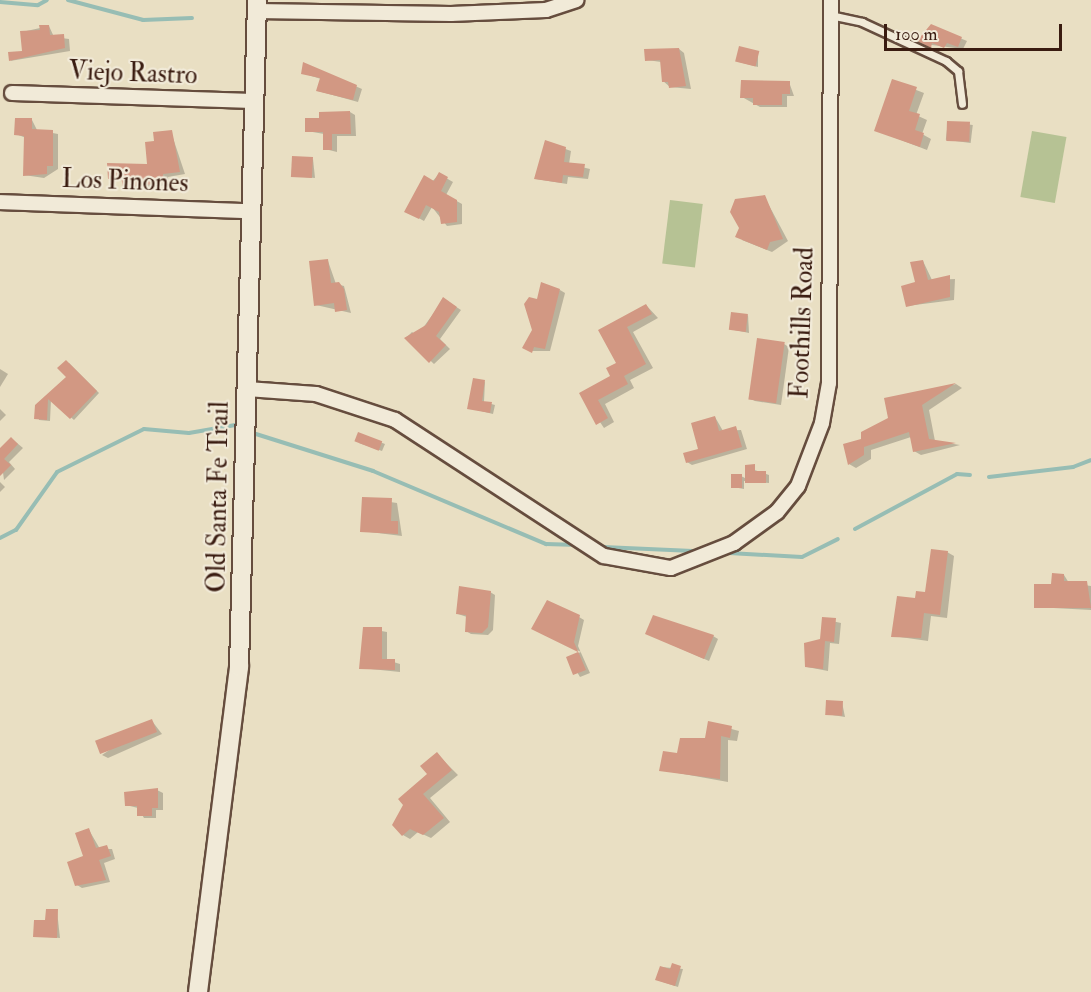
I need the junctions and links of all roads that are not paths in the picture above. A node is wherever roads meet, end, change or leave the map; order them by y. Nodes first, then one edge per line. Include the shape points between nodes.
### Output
1 (576, 0) edge
2 (831, 0) edge
3 (256, 5) edge
4 (830, 15) junction
5 (12, 93) dead end
6 (253, 101) junction
7 (962, 104) dead end
8 (0, 202) edge
9 (249, 211) junction
10 (247, 389) junction
11 (198, 992) edge

1 - 3 street via 546,10 451,14
2 - 4 street, Foothills Road
3 - 6 street, Old Santa Fe Trail
4 - 7 lane via 862,22 946,61 958,71
4 - 10 street, Foothills Road via 829,382 822,423 798,486 777,512 734,543 671,568 604,556 395,420 316,394
5 - 6 street, Viejo Rastro
6 - 9 street, Old Santa Fe Trail
8 - 9 street, Los Pinones
9 - 10 street, Old Santa Fe Trail
10 - 11 street, Old Santa Fe Trail via 239,667

